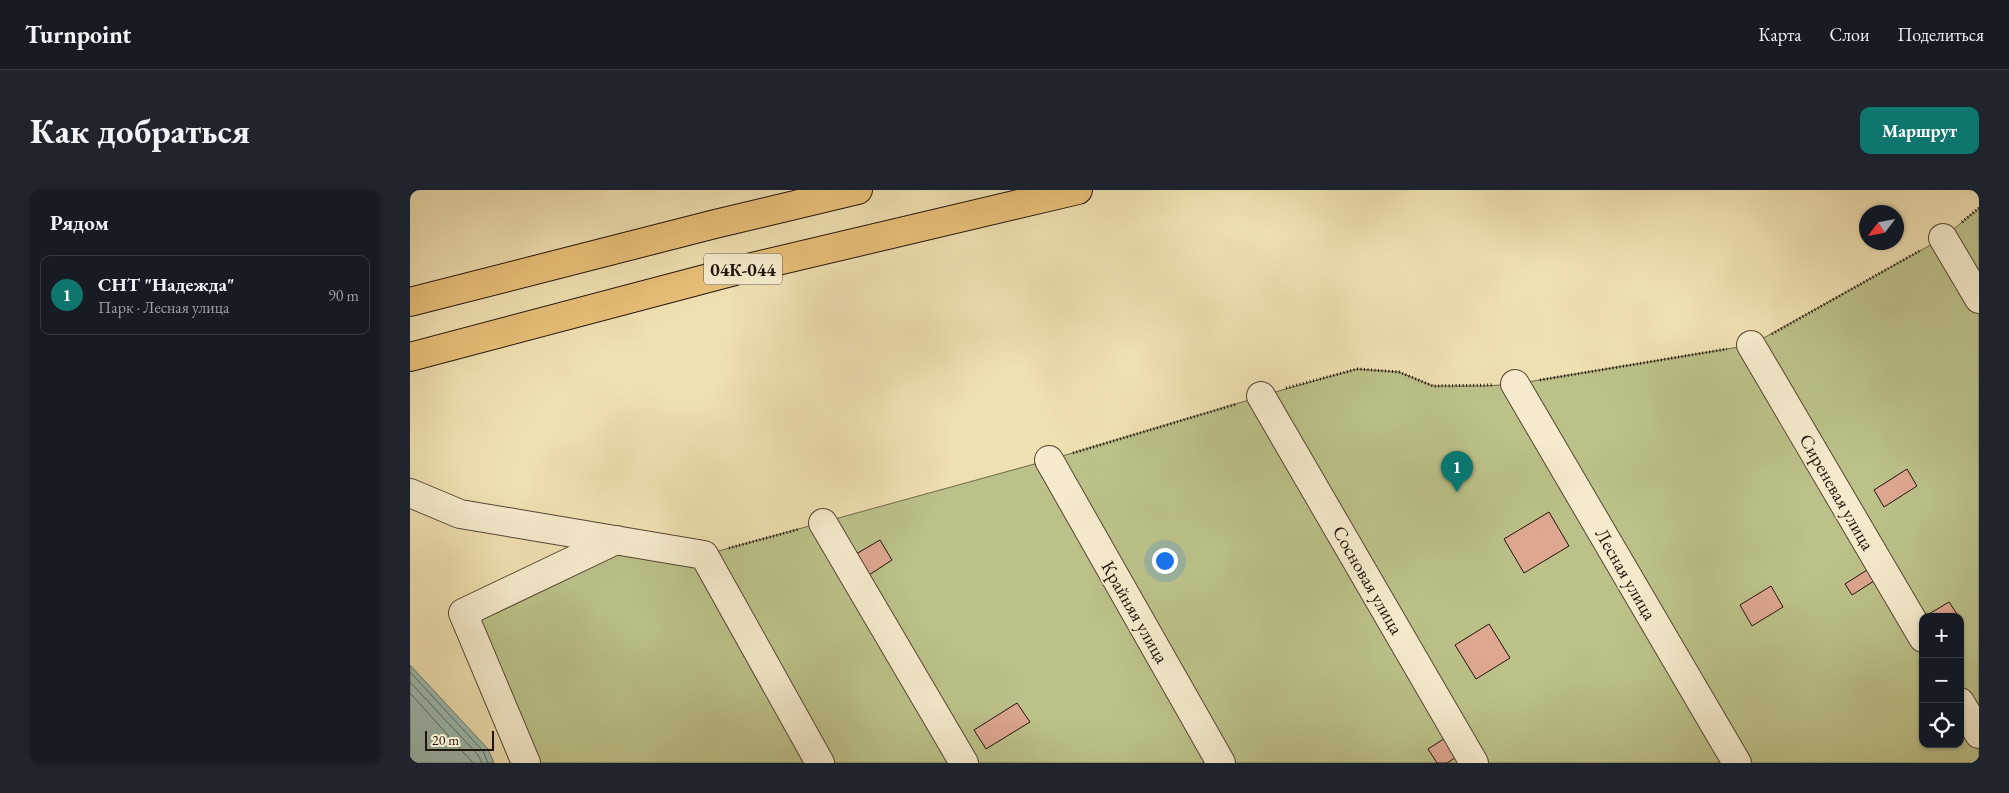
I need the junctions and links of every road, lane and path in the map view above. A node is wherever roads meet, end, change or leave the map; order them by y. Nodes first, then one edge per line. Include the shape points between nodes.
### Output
1 (858, 190) edge
2 (1078, 190) edge
3 (1943, 238) dead end
4 (1979, 299) edge
5 (410, 302) edge
6 (1751, 345) dead end
7 (410, 357) edge
8 (1515, 384) dead end
9 (1261, 396) dead end
10 (1049, 460) dead end
11 (410, 493) edge
12 (823, 523) joint
13 (616, 540) junction
14 (704, 555) junction
15 (1919, 631) edge
16 (1961, 703) edge
17 (1979, 734) edge
18 (526, 763) edge
19 (820, 763) edge
20 (964, 763) edge
21 (1221, 763) edge
22 (1474, 763) edge
23 (1737, 763) edge

1 - 5 main road, 04К-044
2 - 7 main road, 04К-044 via 735,271
3 - 4 street
6 - 15 street, Сиреневая улица
8 - 23 street, Лесная улица
9 - 22 street, Сосновая улица
10 - 21 street, Крайняя улица
11 - 13 street via 460,514
12 - 14 path
12 - 20 street
13 - 14 street
13 - 18 street via 463,613
14 - 19 street
16 - 17 street

